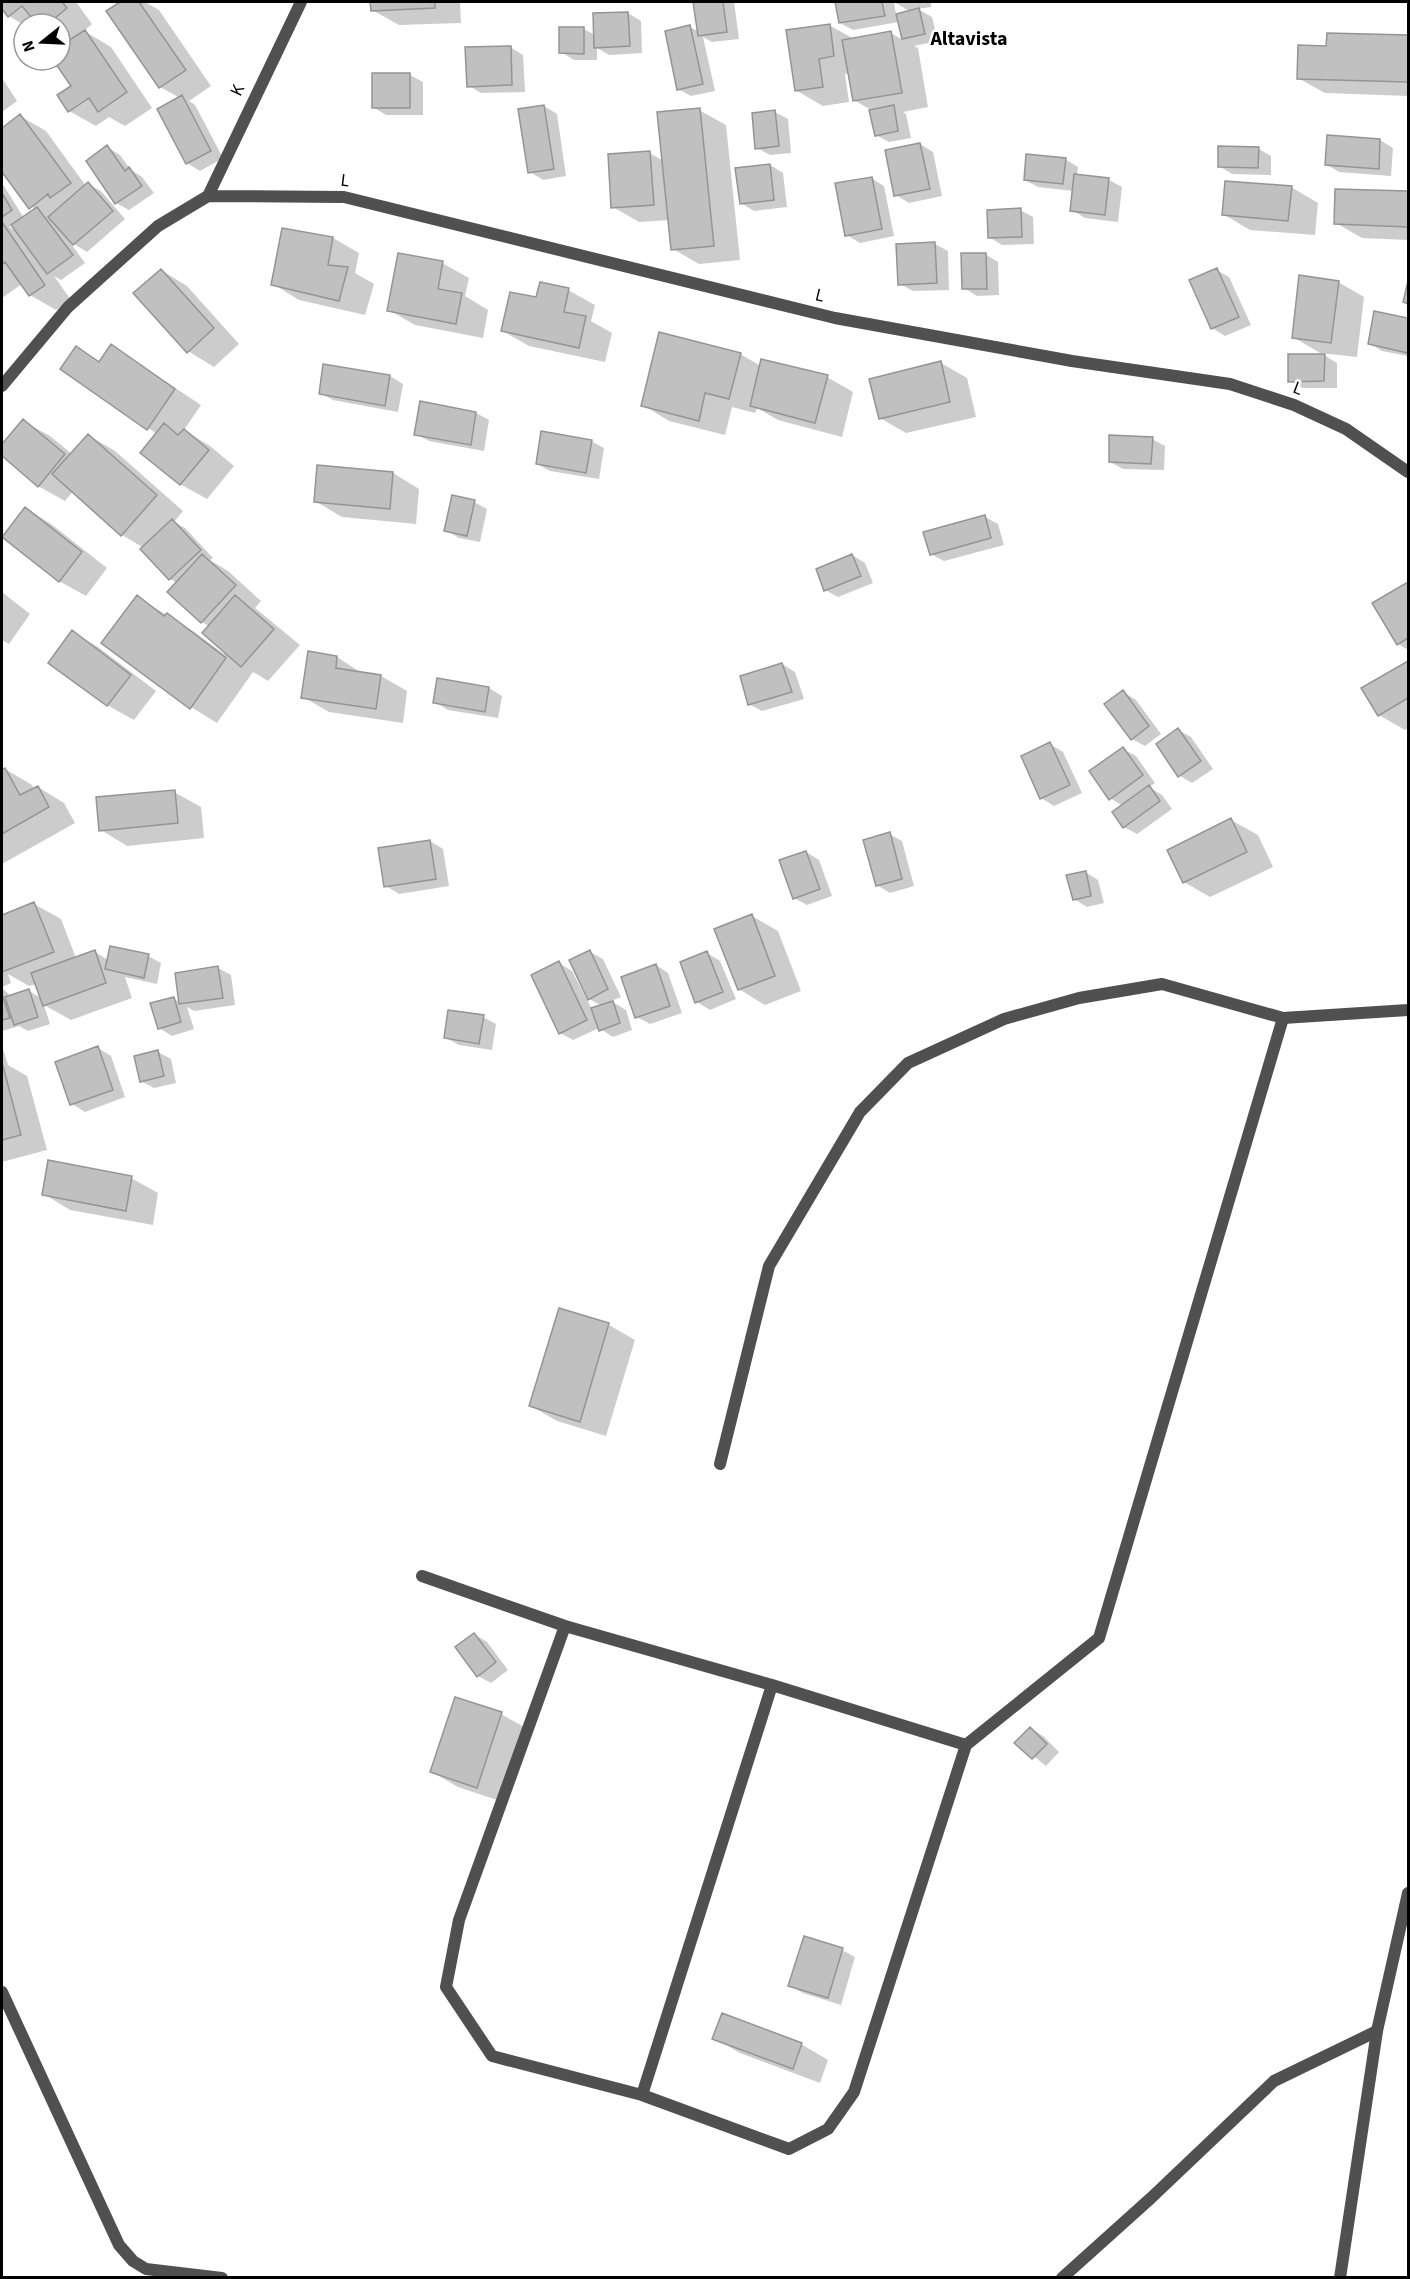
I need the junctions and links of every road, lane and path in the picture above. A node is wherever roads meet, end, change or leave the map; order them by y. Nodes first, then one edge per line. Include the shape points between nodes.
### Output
1 (301, 2) edge
2 (208, 196) junction
3 (2, 386) edge
4 (1408, 472) edge
5 (1408, 1010) edge
6 (1283, 1018) junction
7 (720, 1464) dead end
8 (422, 1576) dead end
9 (565, 1626) junction
10 (772, 1685) junction
11 (966, 1745) junction
12 (1408, 1893) edge
13 (2, 1992) edge
14 (1377, 2031) junction
15 (642, 2095) junction
16 (222, 2277) edge
17 (1062, 2277) edge
18 (1340, 2277) edge

1 - 2 street, K
2 - 3 street via 158,226 68,307
2 - 4 street, L via 344,197 835,318 1072,361 1230,384 1293,405 1346,429
5 - 6 street
6 - 7 street via 1162,984 1079,998 1004,1019 908,1063 860,1112 769,1266
6 - 11 street via 1099,1638
8 - 9 street
9 - 10 street
9 - 15 street via 459,1920 447,1988 492,2056
10 - 11 street
10 - 15 street
11 - 15 street via 854,2092 828,2128 789,2149
12 - 14 street
13 - 16 street via 119,2246 146,2269
14 - 17 street via 1274,2081
14 - 18 street

